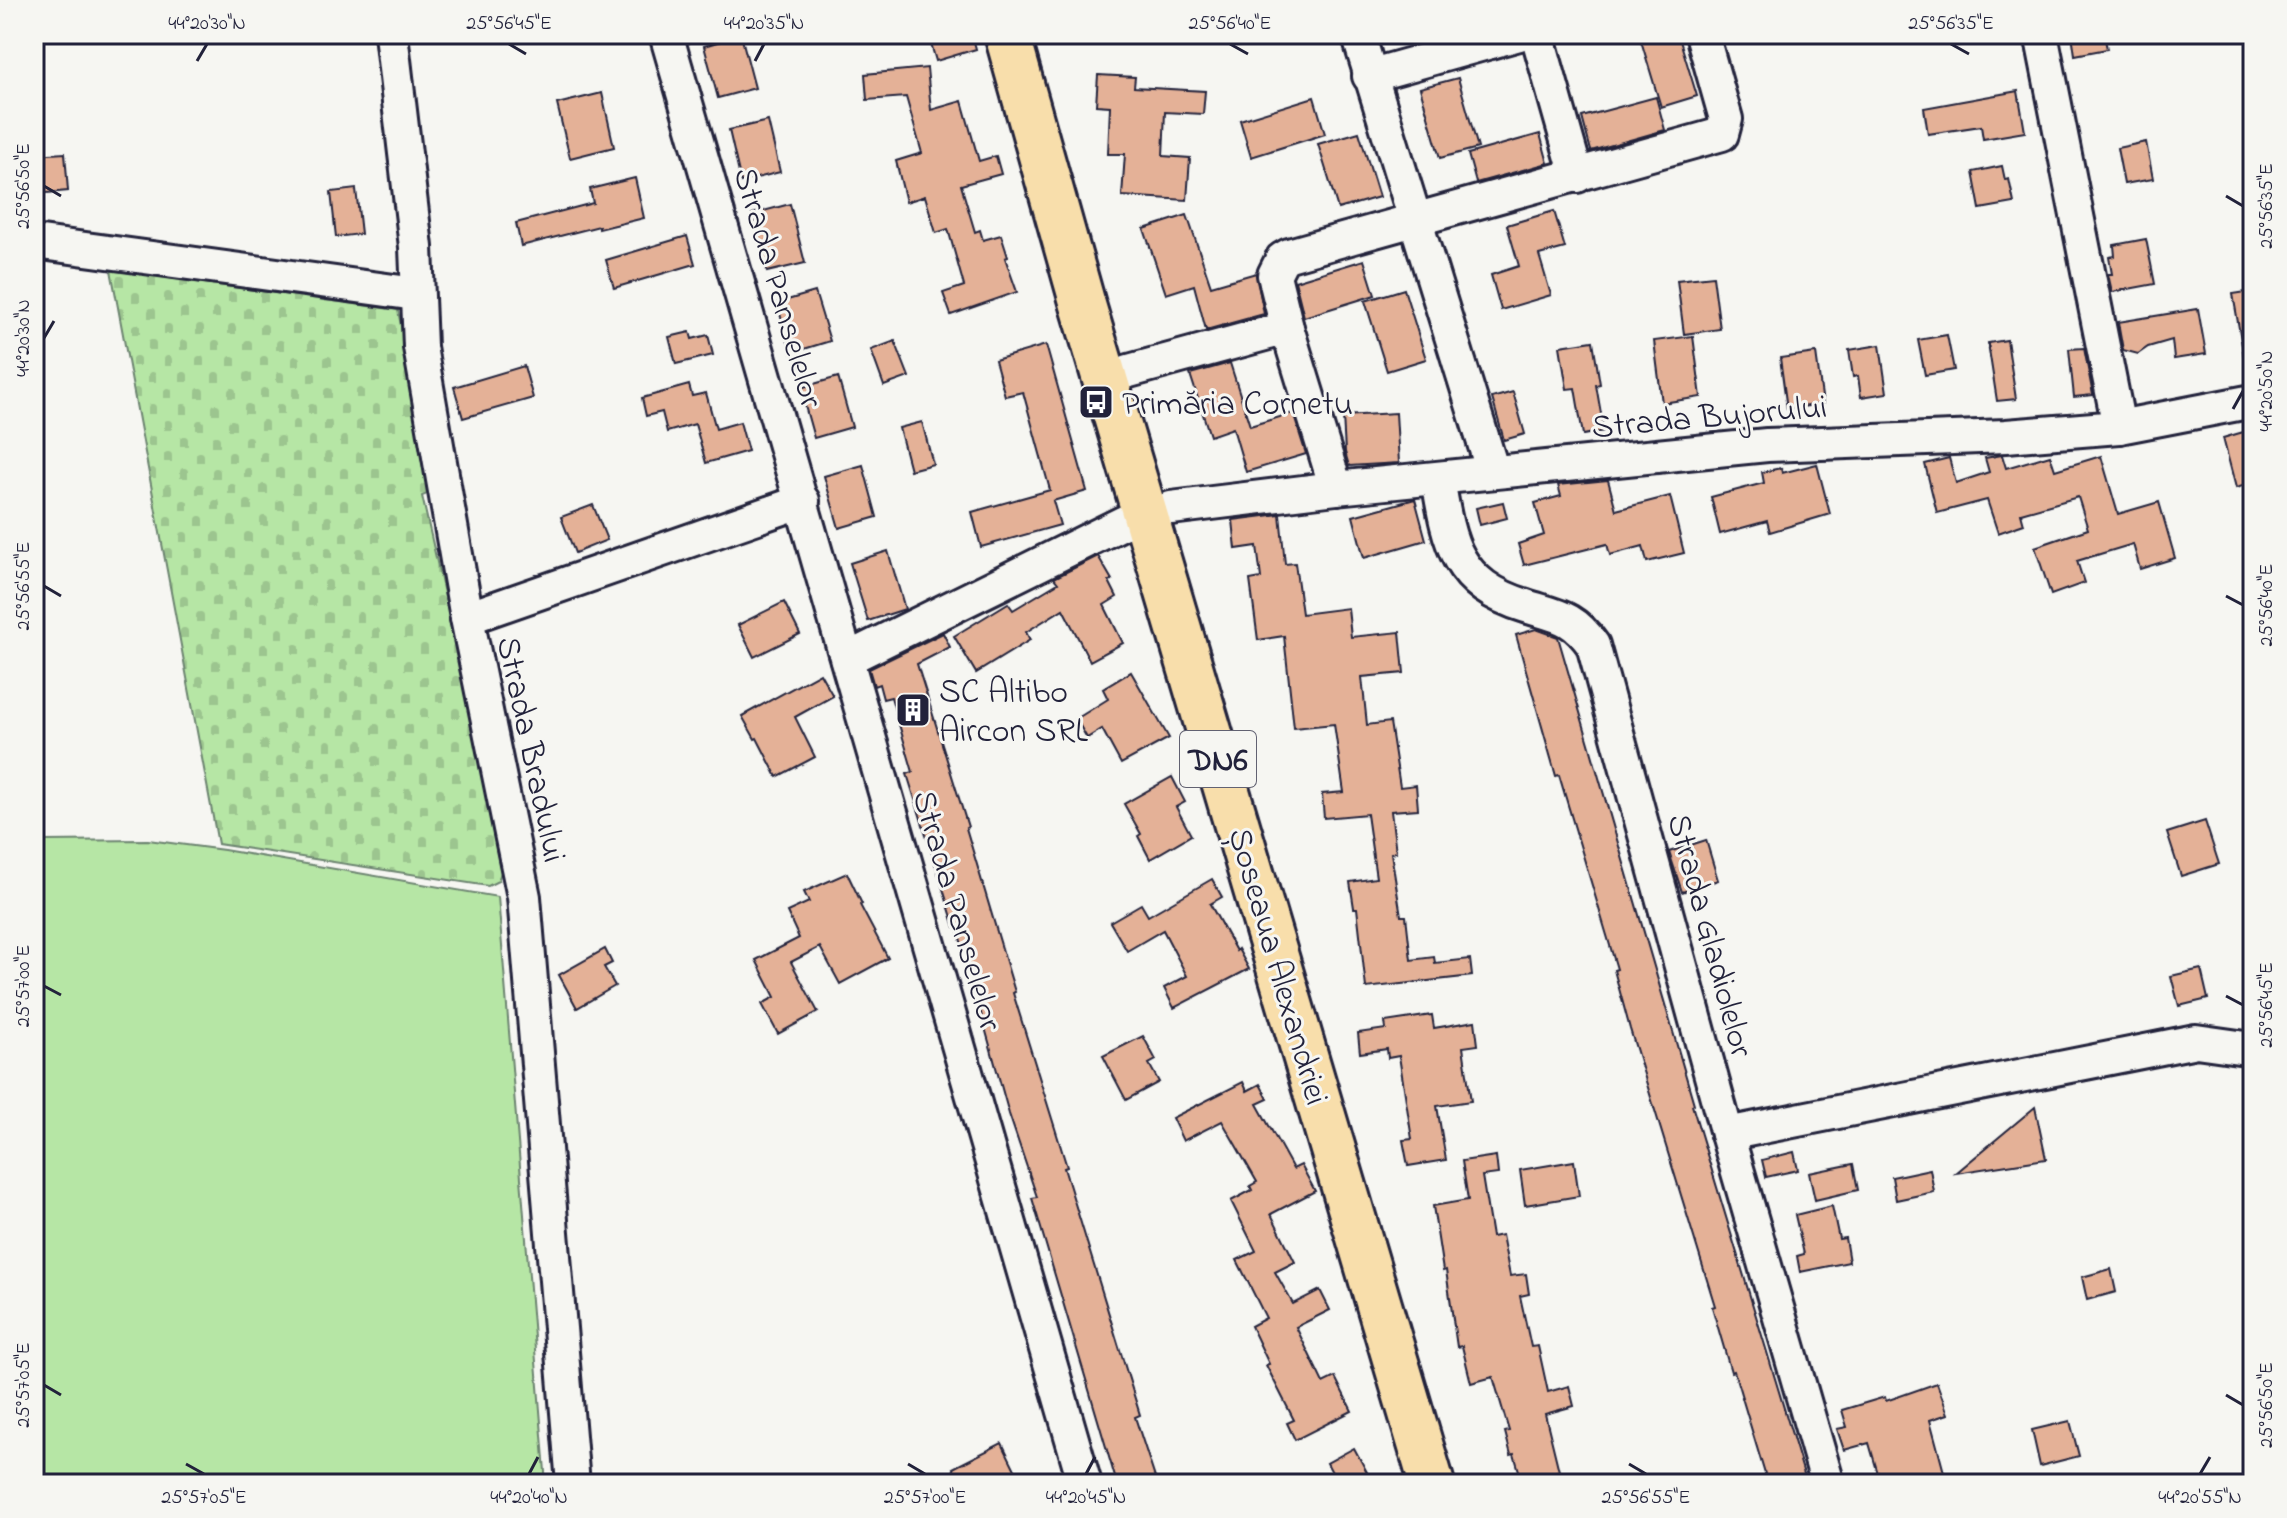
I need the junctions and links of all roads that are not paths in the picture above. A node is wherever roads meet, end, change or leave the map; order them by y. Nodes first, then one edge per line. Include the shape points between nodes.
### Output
1 (391, 34) edge
2 (666, 34) edge
3 (1007, 34) edge
4 (1034, 34) edge
5 (1358, 34) edge
6 (1519, 34) edge
7 (1537, 34) edge
8 (1702, 34) edge
9 (2041, 34) edge
10 (1369, 76) junction
11 (1577, 176) junction
12 (1414, 219) junction
13 (34, 242) edge
14 (416, 294) junction
15 (1287, 328) junction
16 (1129, 371) junction
17 (2253, 401) edge
18 (2119, 427) junction
19 (1493, 472) junction
20 (1438, 479) junction
21 (1336, 488) junction
22 (803, 501) junction
23 (1158, 510) junction
24 (467, 618) junction
25 (847, 659) junction
26 (2253, 1049) edge
27 (1727, 1134) junction
28 (573, 1484) edge
29 (1085, 1484) edge
30 (1432, 1484) edge
31 (1454, 1484) edge
32 (1828, 1484) edge

1 - 14 street, Strada Bradului via 416,247
2 - 22 street, Strada Panselelor
3 - 23 highway, Șoseaua Alexandriei / DN6
4 - 16 highway, Șoseaua Alexandriei / DN6
5 - 10 street
6 - 10 street
7 - 11 street
8 - 11 street via 1726,119 1722,134
9 - 18 street
10 - 12 street
11 - 12 street
12 - 15 street via 1282,259 1274,275
12 - 19 street
13 - 14 street
14 - 24 street, Strada Bradului via 420,347
15 - 16 street
15 - 21 street
16 - 23 highway, Șoseaua Alexandriei / DN6
17 - 18 street, Strada Bujorului
18 - 19 street, Strada Bujorului via 1767,445
19 - 20 street, Strada Bujorului
20 - 21 street, Strada Bujorului
20 - 27 street, Strada Gladiolelor via 1455,555 1474,579 1498,596 1558,614 1581,627 1593,645
21 - 23 street, Strada Bujorului
22 - 24 street
22 - 25 street, Strada Panselelor
23 - 25 street, Strada Bujorului
23 - 30 highway, Șoseaua Alexandriei / DN6
23 - 31 highway, Șoseaua Alexandriei / DN6 via 1228,717
24 - 28 street, Strada Bradului via 524,897
25 - 29 street, Strada Panselelor
26 - 27 street via 2196,1041
27 - 32 street, Strada Gladiolelor

